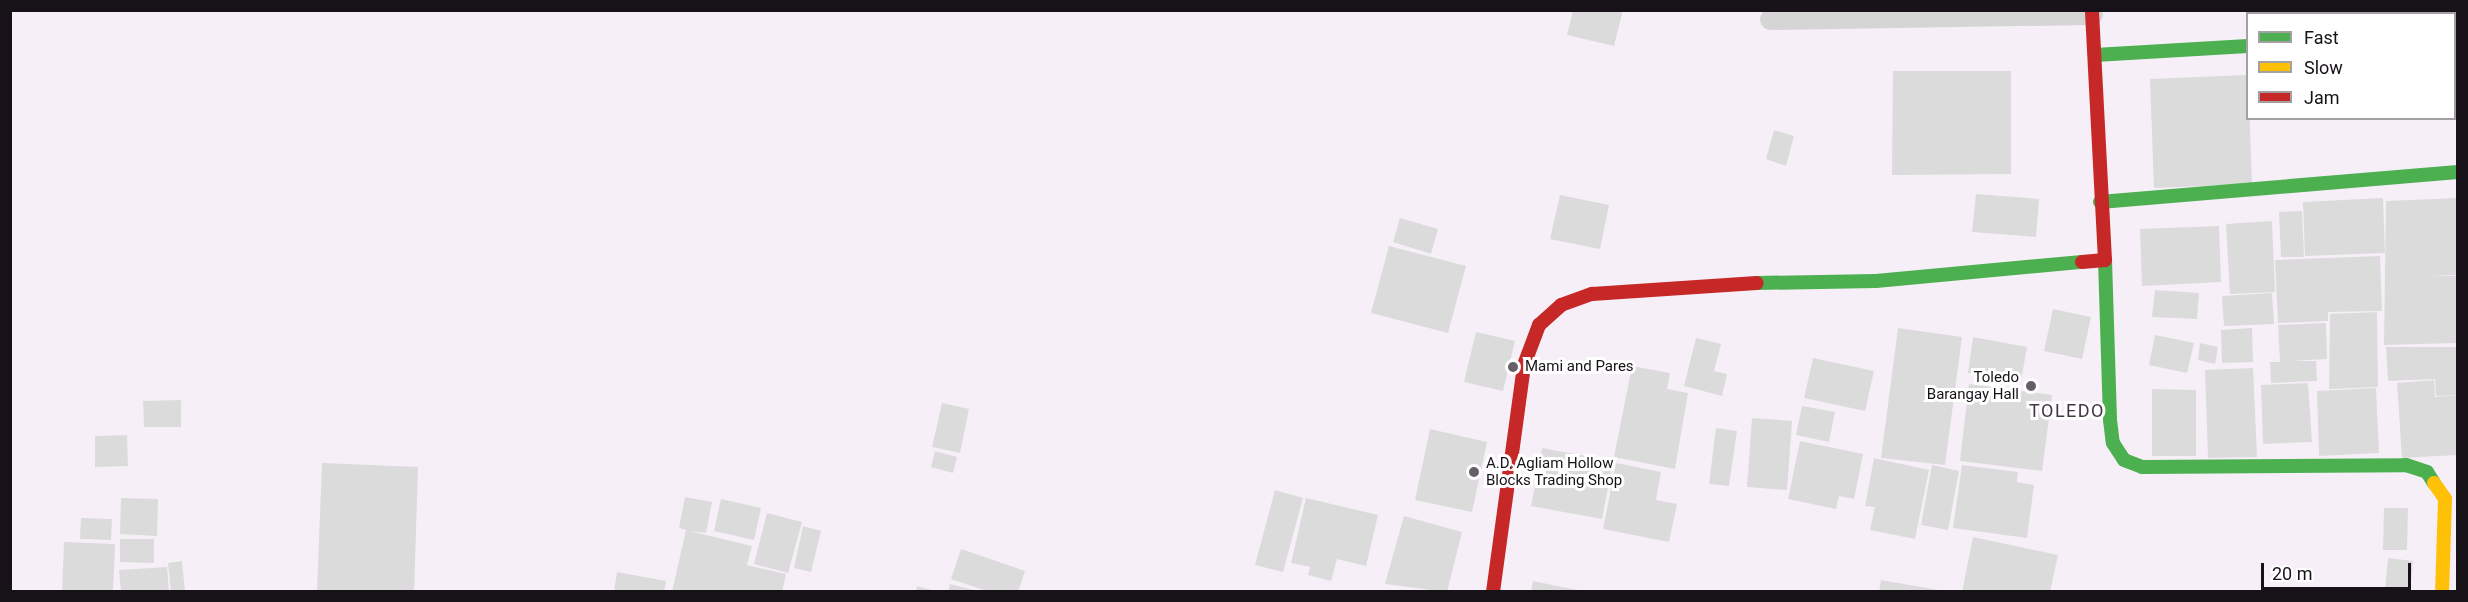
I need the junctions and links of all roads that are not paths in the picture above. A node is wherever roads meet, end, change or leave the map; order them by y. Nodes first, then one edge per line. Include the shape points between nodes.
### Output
1 (2092, 12) edge
2 (1770, 19) dead end
3 (2246, 46) edge
4 (2095, 55) junction
5 (2457, 172) edge
6 (2100, 202) junction
7 (2105, 260) junction
8 (2448, 571) edge
9 (1493, 591) edge

1 - 2 lane
1 - 4 street
3 - 4 street
4 - 6 street
5 - 6 street
6 - 7 street
7 - 8 street via 2110,420 2113,443 2124,460 2142,467 2406,465 2427,472 2440,484
7 - 9 street via 1876,281 1675,285 1592,294 1562,305 1539,325 1524,365

